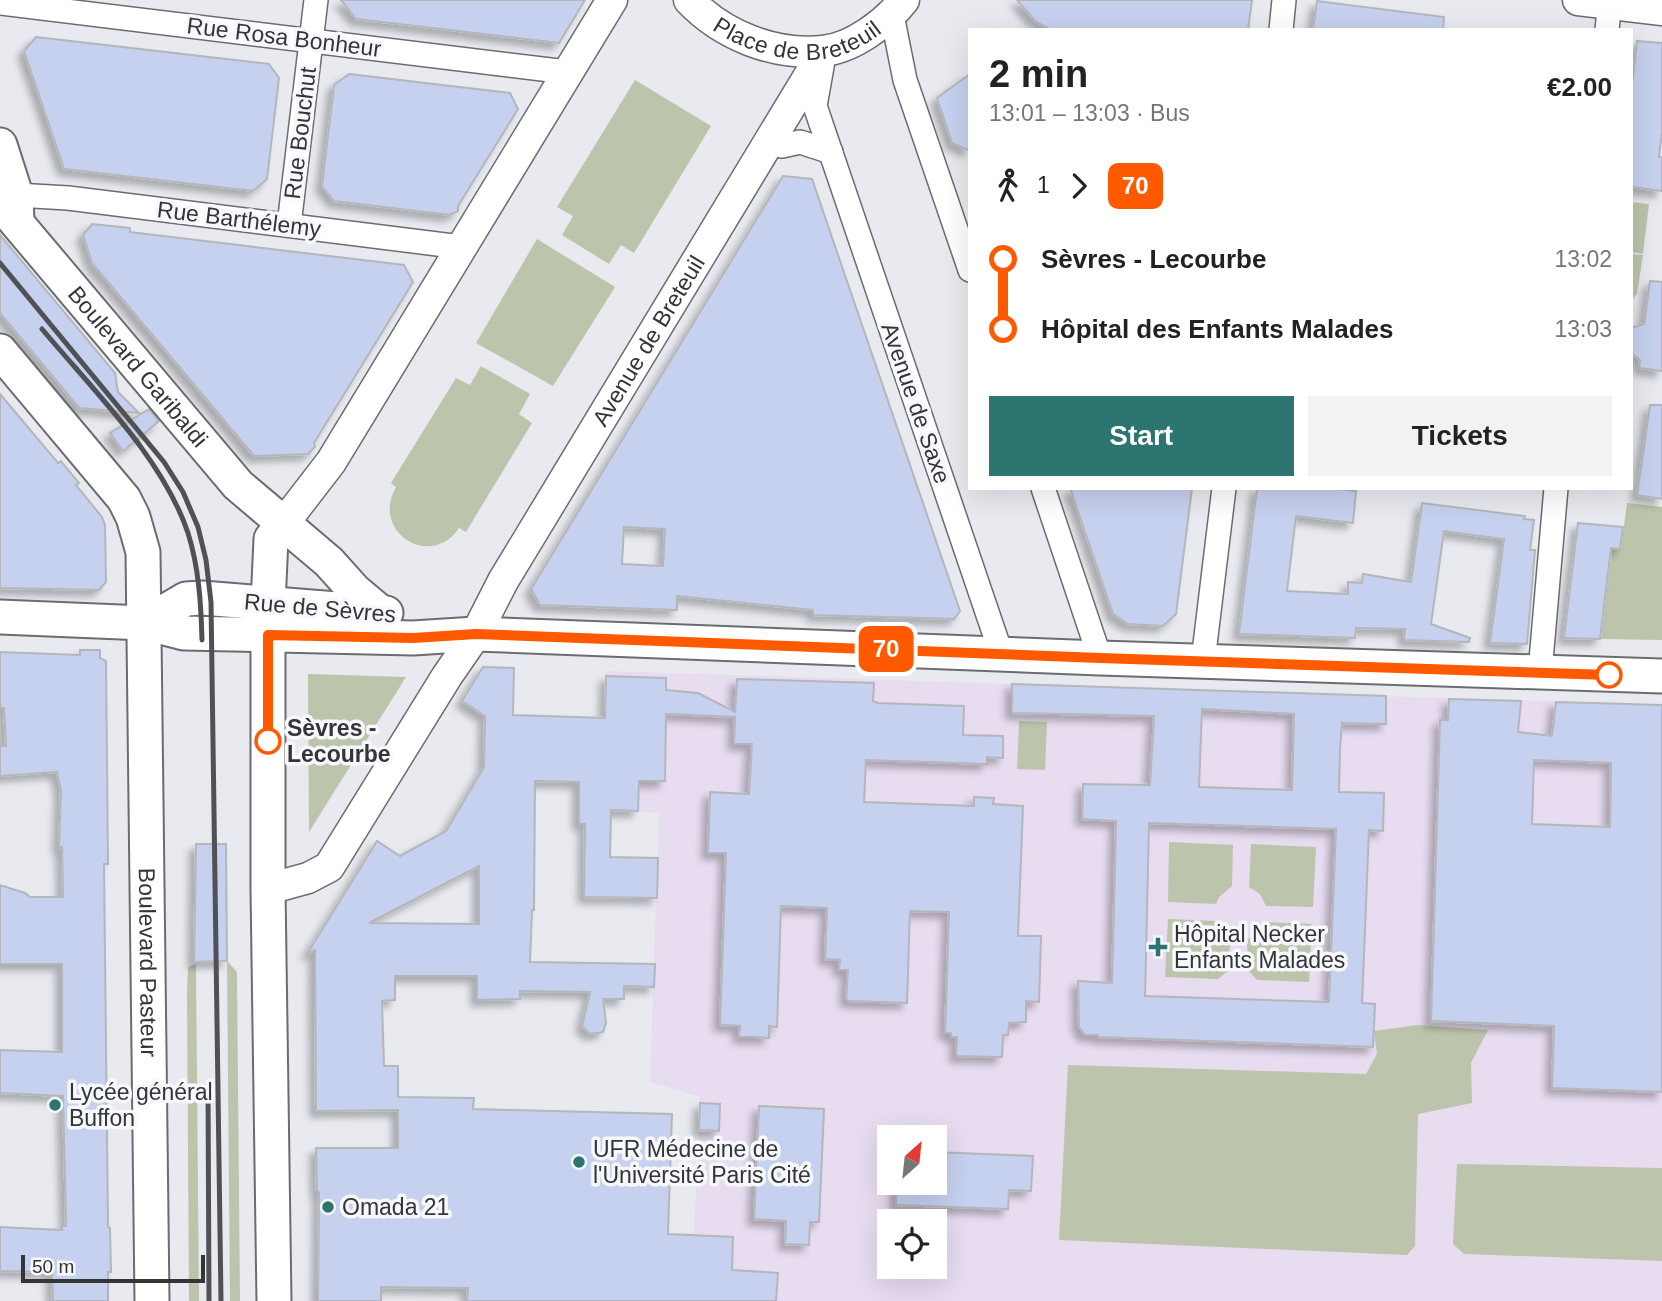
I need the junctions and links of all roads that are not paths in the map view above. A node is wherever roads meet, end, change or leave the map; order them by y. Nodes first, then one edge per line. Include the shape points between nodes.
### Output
1 (316, 0) edge
2 (612, 0) edge
3 (689, 0) edge
4 (1284, 0) edge
5 (1578, 0) edge
6 (0, 3) edge
7 (898, 7) edge
8 (1662, 10) edge
9 (1609, 11) edge
10 (1281, 28) edge
11 (311, 41) junction
12 (824, 51) junction
13 (568, 72) junction
14 (769, 142) junction
15 (0, 145) edge
16 (831, 152) junction
17 (11, 207) edge
18 (289, 225) junction
19 (461, 247) junction
20 (968, 264) edge
21 (0, 351) edge
22 (1044, 490) edge
23 (1224, 490) edge
24 (1556, 490) edge
25 (284, 523) junction
26 (380, 612) junction
27 (0, 617) edge
28 (268, 619) junction
29 (145, 623) junction
30 (476, 634) junction
31 (1000, 653) junction
32 (1100, 658) junction
33 (1203, 661) junction
34 (1540, 672) junction
35 (1662, 676) edge
36 (268, 889) junction
37 (152, 1301) edge
38 (274, 1301) edge

1 - 11 street, Rue Bouchut
2 - 13 street
3 - 12 street, Place de Breteuil via 715,23 750,41 796,51
4 - 10 street
5 - 9 street
6 - 11 street, Rue Rosa Bonheur
7 - 12 street, Place de Breteuil via 867,35
7 - 20 street via 902,69
8 - 9 street
11 - 13 street, Rue Rosa Bonheur
11 - 18 street, Rue Bouchut
12 - 14 street, Avenue de Breteuil
12 - 16 street, Avenue de Saxe via 816,106
13 - 19 street
14 - 16 street via 782,146 800,142
14 - 30 street, Avenue de Breteuil via 503,580
15 - 17 main road
16 - 31 street, Avenue de Saxe
17 - 18 street, Rue Barthélemy via 68,198
17 - 25 main road, Boulevard Garibaldi via 239,485
18 - 19 street, Rue Barthélemy
19 - 25 street via 331,463
21 - 29 main road via 124,499 143,552
22 - 32 street
23 - 33 street
24 - 34 street
25 - 26 main road, Boulevard Garibaldi
25 - 28 main road via 271,539
26 - 28 main road, Rue de Sèvres
26 - 30 main road, Rue de Sèvres via 433,617
27 - 29 main road, Rue de Sèvres
28 - 29 main road, Rue de Sèvres via 184,633
28 - 29 main road, Rue de Sèvres via 202,598 186,599
28 - 30 main road, Rue de Sèvres via 413,638
28 - 36 main road
29 - 37 main road, Boulevard Pasteur
30 - 31 main road, Rue de Sèvres
30 - 36 street via 329,867
31 - 32 main road, Rue de Sèvres
32 - 33 main road, Rue de Sèvres
33 - 34 main road, Rue de Sèvres
34 - 35 main road, Rue de Sèvres
36 - 38 main road

